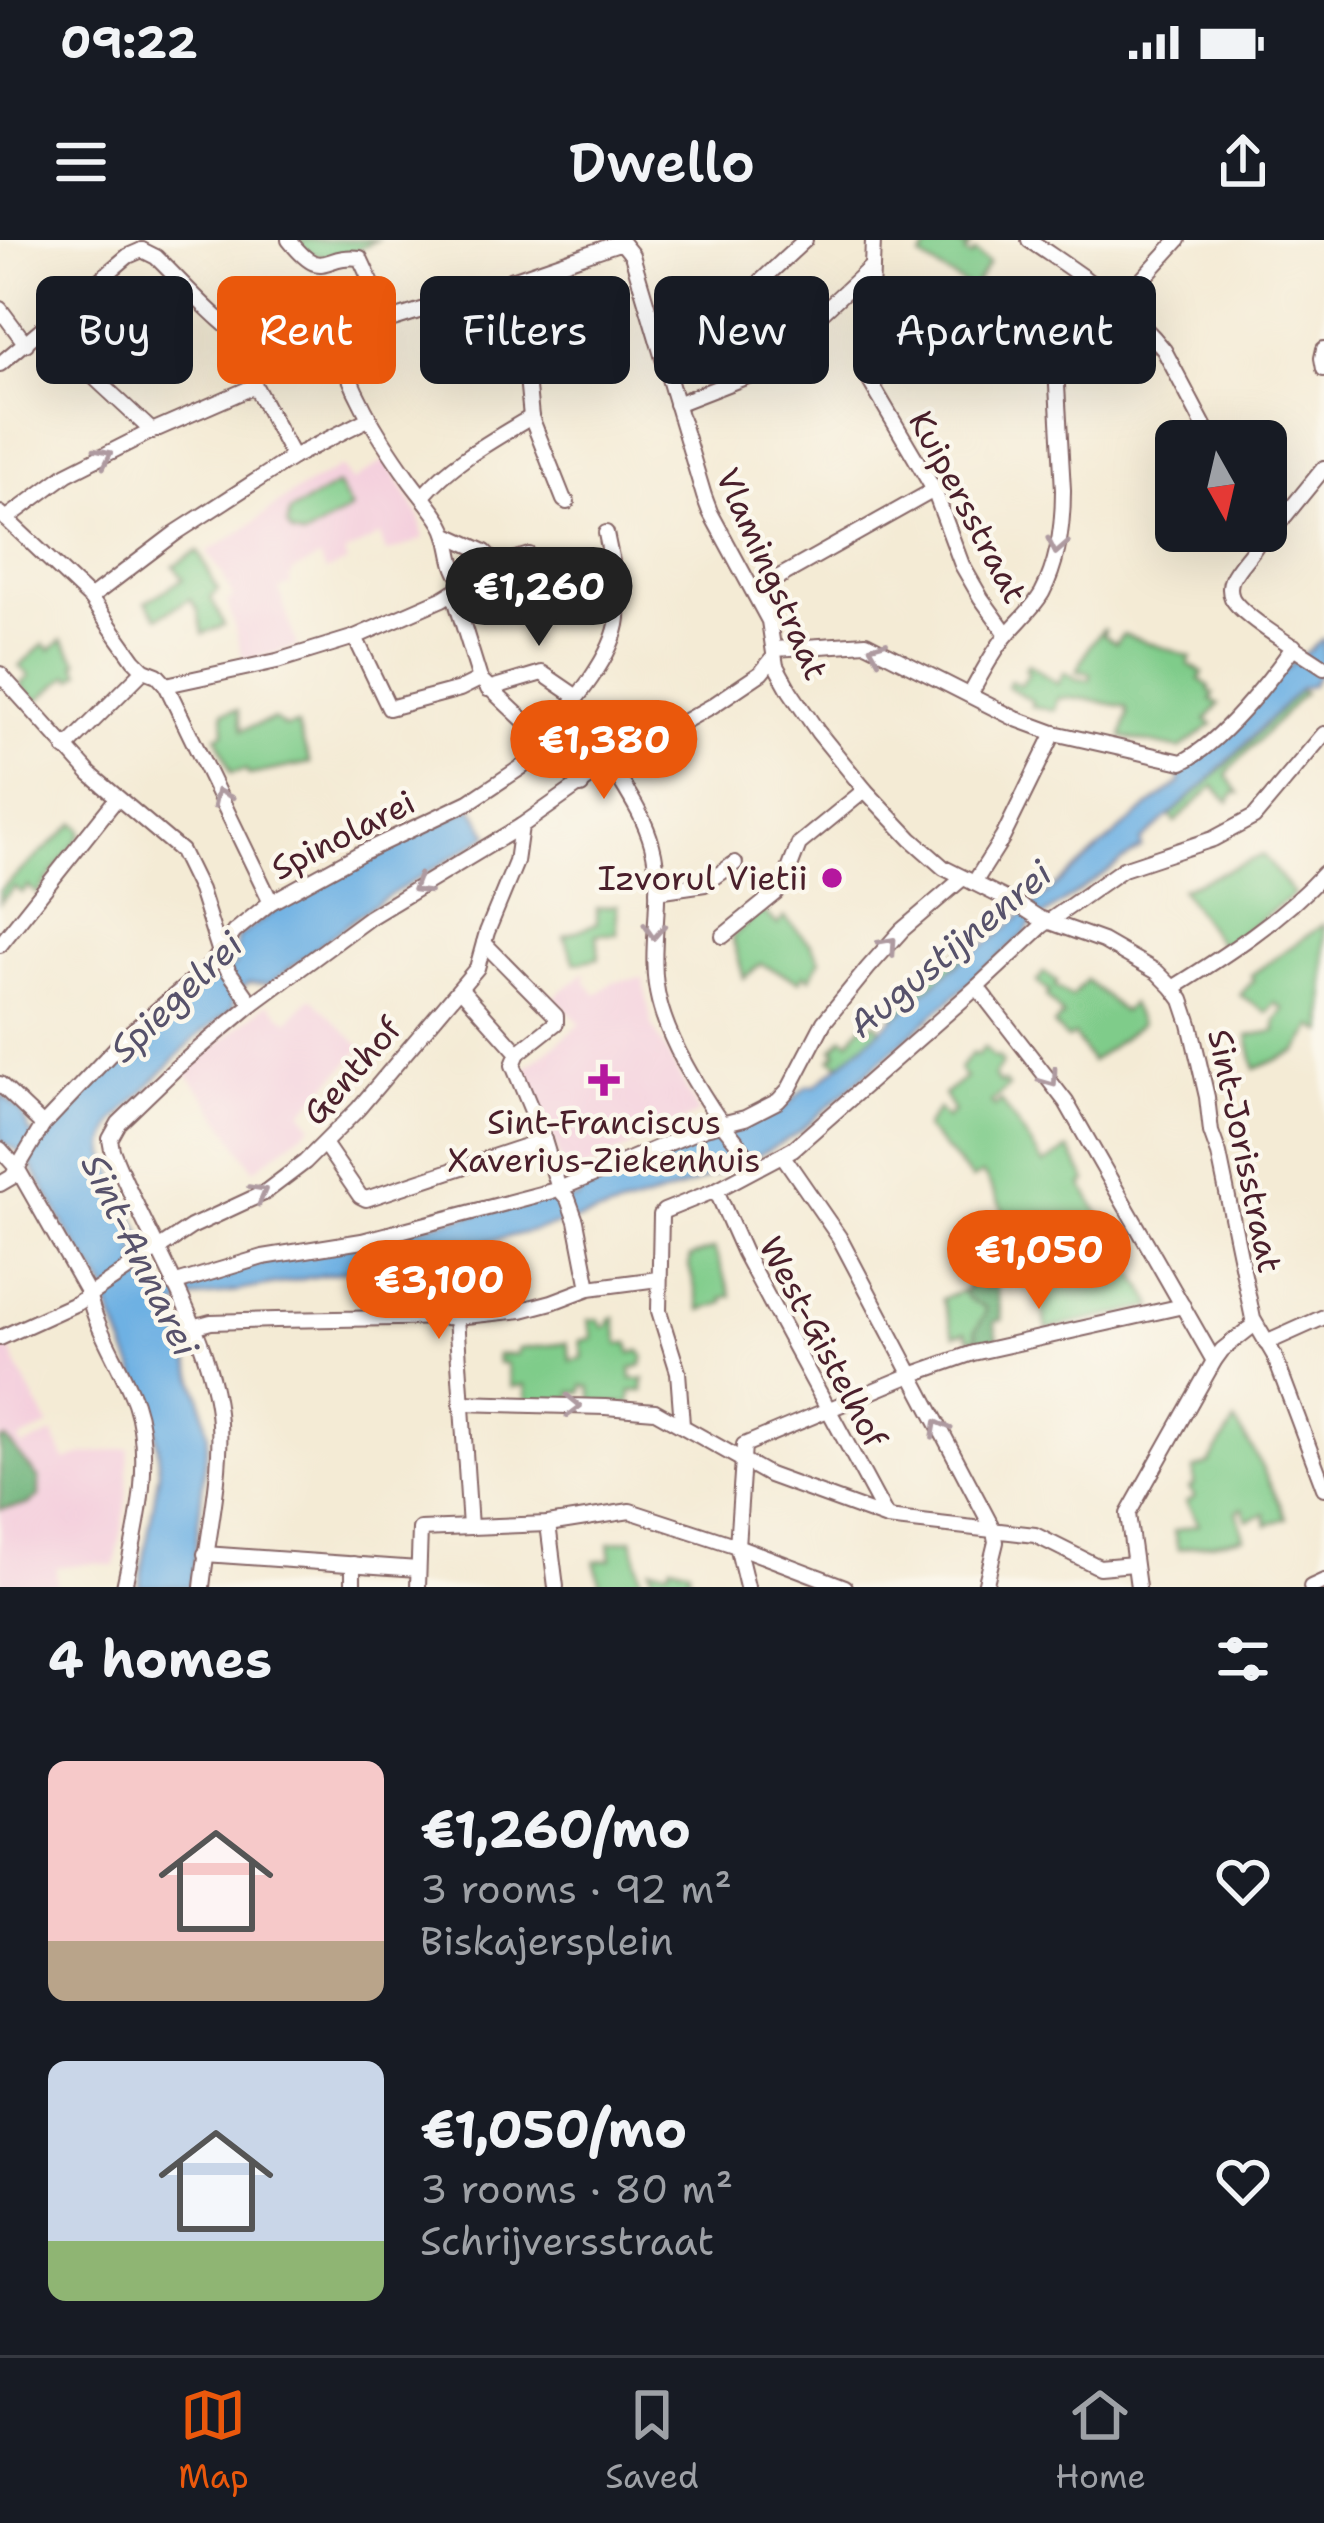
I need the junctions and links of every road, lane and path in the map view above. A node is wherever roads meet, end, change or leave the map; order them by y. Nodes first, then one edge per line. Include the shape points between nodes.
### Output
1 (289, 240) edge
2 (806, 240) edge
3 (873, 240) edge
4 (1029, 240) edge
5 (1178, 240) edge
6 (623, 242) edge
7 (143, 245) edge
8 (872, 266) junction
9 (105, 276) edge
10 (368, 276) edge
11 (521, 276) edge
12 (766, 276) edge
13 (1082, 276) edge
14 (1145, 276) edge
15 (0, 309) edge
16 (217, 313) edge
17 (36, 335) edge
18 (1156, 340) edge
19 (26, 344) junction
20 (1324, 349) edge
21 (0, 364) edge
22 (1324, 369) edge
23 (101, 384) edge
24 (352, 384) edge
25 (528, 384) edge
26 (1057, 384) edge
27 (676, 404) junction
28 (531, 417) junction
29 (368, 419) junction
30 (1201, 420) edge
31 (152, 431) junction
32 (293, 457) junction
33 (1324, 468) edge
34 (934, 490) junction
35 (423, 496) junction
36 (567, 502) dead end
37 (1287, 513) edge
38 (3, 516) edge
39 (606, 533) dead end
40 (448, 535) junction
41 (1252, 552) edge
42 (530, 555) dead end
43 (497, 566) junction
44 (460, 588) junction
45 (754, 591) junction
46 (90, 598) junction
47 (1007, 634) junction
48 (355, 637) junction
49 (1298, 649) junction
50 (775, 653) junction
51 (1324, 667) edge
52 (144, 670) junction
53 (3, 677) edge
54 (484, 684) junction
55 (166, 686) junction
56 (970, 695) junction
57 (577, 697) junction
58 (1054, 733) junction
59 (1324, 734) edge
60 (547, 742) junction
61 (65, 748) junction
62 (610, 763) junction
63 (581, 786) junction
64 (866, 790) junction
65 (117, 798) junction
66 (521, 826) junction
67 (734, 863) dead end
68 (1324, 873) edge
69 (969, 880) junction
70 (656, 891) junction
71 (272, 902) junction
72 (1044, 920) junction
73 (723, 935) dead end
74 (484, 943) junction
75 (0, 945) edge
76 (220, 952) junction
77 (977, 987) junction
78 (1173, 988) junction
79 (461, 989) junction
80 (252, 1004) junction
81 (518, 1053) junction
82 (0, 1084) edge
83 (727, 1128) junction
84 (40, 1130) junction
85 (544, 1140) junction
86 (325, 1145) junction
87 (0, 1149) edge
88 (784, 1156) junction
89 (21, 1162) junction
90 (754, 1164) junction
91 (0, 1184) edge
92 (716, 1190) junction
93 (560, 1193) junction
94 (157, 1249) junction
95 (658, 1279) junction
96 (173, 1284) junction
97 (589, 1288) junction
98 (88, 1293) junction
99 (1184, 1306) junction
100 (1324, 1317) edge
101 (456, 1318) junction
102 (1256, 1324) junction
103 (193, 1327) junction
104 (2, 1333) edge
105 (1266, 1342) junction
106 (1214, 1361) junction
107 (911, 1375) junction
108 (461, 1402) junction
109 (828, 1410) junction
110 (682, 1424) junction
111 (741, 1460) junction
112 (1324, 1488) edge
113 (886, 1518) junction
114 (548, 1524) junction
115 (470, 1527) junction
116 (994, 1531) junction
117 (737, 1546) junction
118 (206, 1554) junction
119 (353, 1564) junction
120 (1133, 1564) junction
121 (418, 1569) junction
122 (1324, 1581) edge
123 (124, 1587) edge
124 (202, 1587) edge
125 (353, 1587) edge
126 (418, 1587) edge
127 (556, 1587) edge
128 (747, 1587) edge
129 (845, 1587) edge
130 (985, 1587) edge
131 (1138, 1587) edge
132 (1311, 1587) edge

1 - 10 street via 314,264 360,258
2 - 12 street
3 - 8 street, Kuipersstraat
4 - 13 street
5 - 14 street
6 - 11 street
6 - 27 street, Vlamingstraat
7 - 9 street
7 - 16 street
8 - 27 street via 758,372
8 - 34 street, Kuipersstraat via 868,378
15 - 19 street
17 - 19 street
18 - 30 street
19 - 21 street
20 - 22 street
23 - 31 street
24 - 29 street
25 - 28 street
26 -> 47 street via 1063,512 1055,560 1030,612
27 - 45 street, Vlamingstraat via 710,512
28 - 35 street
28 - 36 street
29 - 32 street
29 - 35 street
31 - 32 street via 255,386
38 -> 31 street
32 - 46 street
33 - 37 street
34 - 45 street
34 - 47 street, Kuipersstraat via 962,565
35 - 40 street
38 - 46 street
39 - 57 street, Spinolarei via 618,617
40 - 43 street
40 - 44 street
41 - 49 street via 1231,582 1233,600
42 - 43 street
43 - 44 street
44 - 48 street
44 - 54 street
45 - 50 street, Vlamingstraat
46 - 52 street
47 - 56 street
48 - 54 street via 389,708
48 - 55 street
49 - 51 street
49 - 58 street via 1182,762
56 -> 50 street via 866,643
50 - 62 street via 761,673 712,706
50 - 64 street, Vlamingstraat via 818,732
52 - 55 street
52 - 61 street
53 - 61 street
54 - 57 street via 542,673
54 - 60 street
71 -> 55 street
56 - 58 street
57 - 60 street, Spinolarei
58 - 69 street via 1003,838
59 - 72 street via 1254,817 1123,868
60 - 63 street
60 - 71 street, Spinolarei via 470,802
61 - 65 street
62 - 63 street
62 - 70 street via 652,845
63 - 66 street
64 - 69 street, Vlamingstraat via 927,854
64 - 73 street via 800,844 776,893
65 - 75 street
65 - 76 street via 182,851
66 - 74 street, Genthof via 516,862
66 -> 80 street via 370,917
67 - 70 street via 705,884
68 - 78 street via 1280,915
69 - 72 street, Vlamingstraat
83 -> 69 street via 778,1101 824,1022 868,968 902,930
70 -> 83 street via 660,1007
71 - 76 street, Spinolarei
72 - 77 street
72 - 78 street via 1114,946
74 - 79 street, Genthof
74 - 81 street via 556,1016
76 - 80 street
76 - 84 street, Spinolarei
77 - 88 street
77 -> 99 street via 1066,1102
78 - 102 street, Sint-Jorisstraat via 1193,1036
79 - 81 street
79 - 86 street, Genthof
80 - 94 street via 110,1139
81 - 85 street via 513,1065
82 - 84 street
83 - 90 street
83 - 93 street via 705,1128
84 - 89 street, Spinolarei
85 - 86 street via 366,1199
85 - 93 street
94 -> 86 street, Genthof via 264,1193
87 - 89 street
88 - 90 street
88 - 107 street via 839,1237
89 - 91 street, Spinolarei
89 - 98 street
90 - 92 street
92 - 95 street via 664,1211
92 - 109 street, West-Gistelhof
93 - 96 street
93 - 97 street via 576,1221
94 - 96 street
94 - 98 street, Genthof
95 - 97 street
95 - 110 street
96 - 103 street
97 - 101 street via 522,1310
98 - 104 street, Genthof
98 - 123 street via 139,1416 142,1470
99 - 106 street
99 - 107 street
100 - 105 street
101 - 103 street
101 - 108 street
102 - 105 street, Sint-Jorisstraat
102 - 106 street
103 - 118 street via 219,1428
105 - 112 street, Sint-Jorisstraat
106 - 120 street via 1128,1514
107 - 109 street
116 -> 107 street
108 -> 110 street via 622,1408
108 - 115 street
109 - 111 street via 744,1445
109 - 113 street, West-Gistelhof
110 - 111 street
111 - 113 street
111 - 117 street
113 - 116 street
114 - 115 street
114 - 117 street via 630,1511
114 - 127 street
115 - 121 street via 420,1529
116 - 120 street via 1035,1535 1099,1567
116 - 130 street
117 - 128 street
117 - 129 street
118 - 119 street
118 - 124 street
119 - 121 street
119 - 125 street
120 - 131 street
121 - 126 street
122 - 132 street

